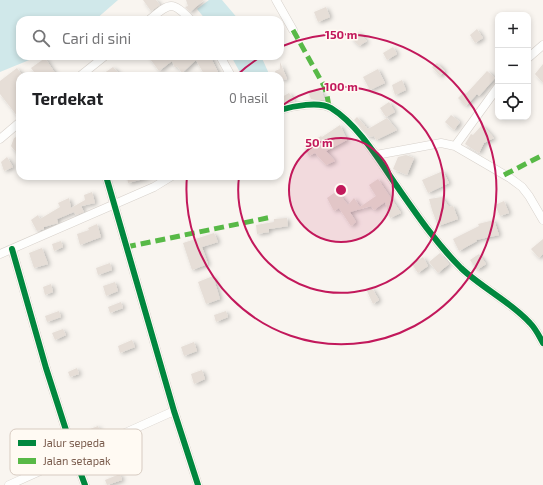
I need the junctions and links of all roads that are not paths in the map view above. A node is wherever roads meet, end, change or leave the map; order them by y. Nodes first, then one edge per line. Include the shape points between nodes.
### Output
1 (276, 0) edge
2 (174, 3) edge
3 (154, 16) edge
4 (187, 16) edge
5 (293, 30) dead end
6 (543, 45) edge
7 (531, 55) edge
8 (100, 60) edge
9 (222, 60) edge
10 (85, 72) edge
11 (229, 72) edge
12 (495, 91) edge
13 (284, 109) edge
14 (16, 125) edge
15 (0, 139) edge
16 (455, 146) junction
17 (376, 155) junction
18 (107, 180) edge
19 (165, 180) edge
20 (114, 205) junction
21 (543, 220) edge
22 (12, 249) junction
23 (0, 254) edge
24 (543, 343) edge
25 (174, 411) junction
26 (66, 429) edge
27 (133, 429) edge
28 (31, 475) edge
29 (81, 475) edge
30 (9, 485) edge
31 (85, 485) edge
32 (198, 485) edge

1 - 5 street
2 - 3 street
2 - 4 street
6 - 7 street
8 - 10 street
9 - 11 street
12 - 16 street
13 - 17 street via 305,105 329,107 351,124
14 - 15 street
16 - 17 street via 441,143
16 - 21 street via 522,187
17 - 24 street via 438,242 478,283 530,322
18 - 20 street
19 - 20 street
20 - 22 street
20 - 25 street
22 - 23 street
22 - 26 street
25 - 27 street
25 - 32 street
28 - 30 street
29 - 31 street

